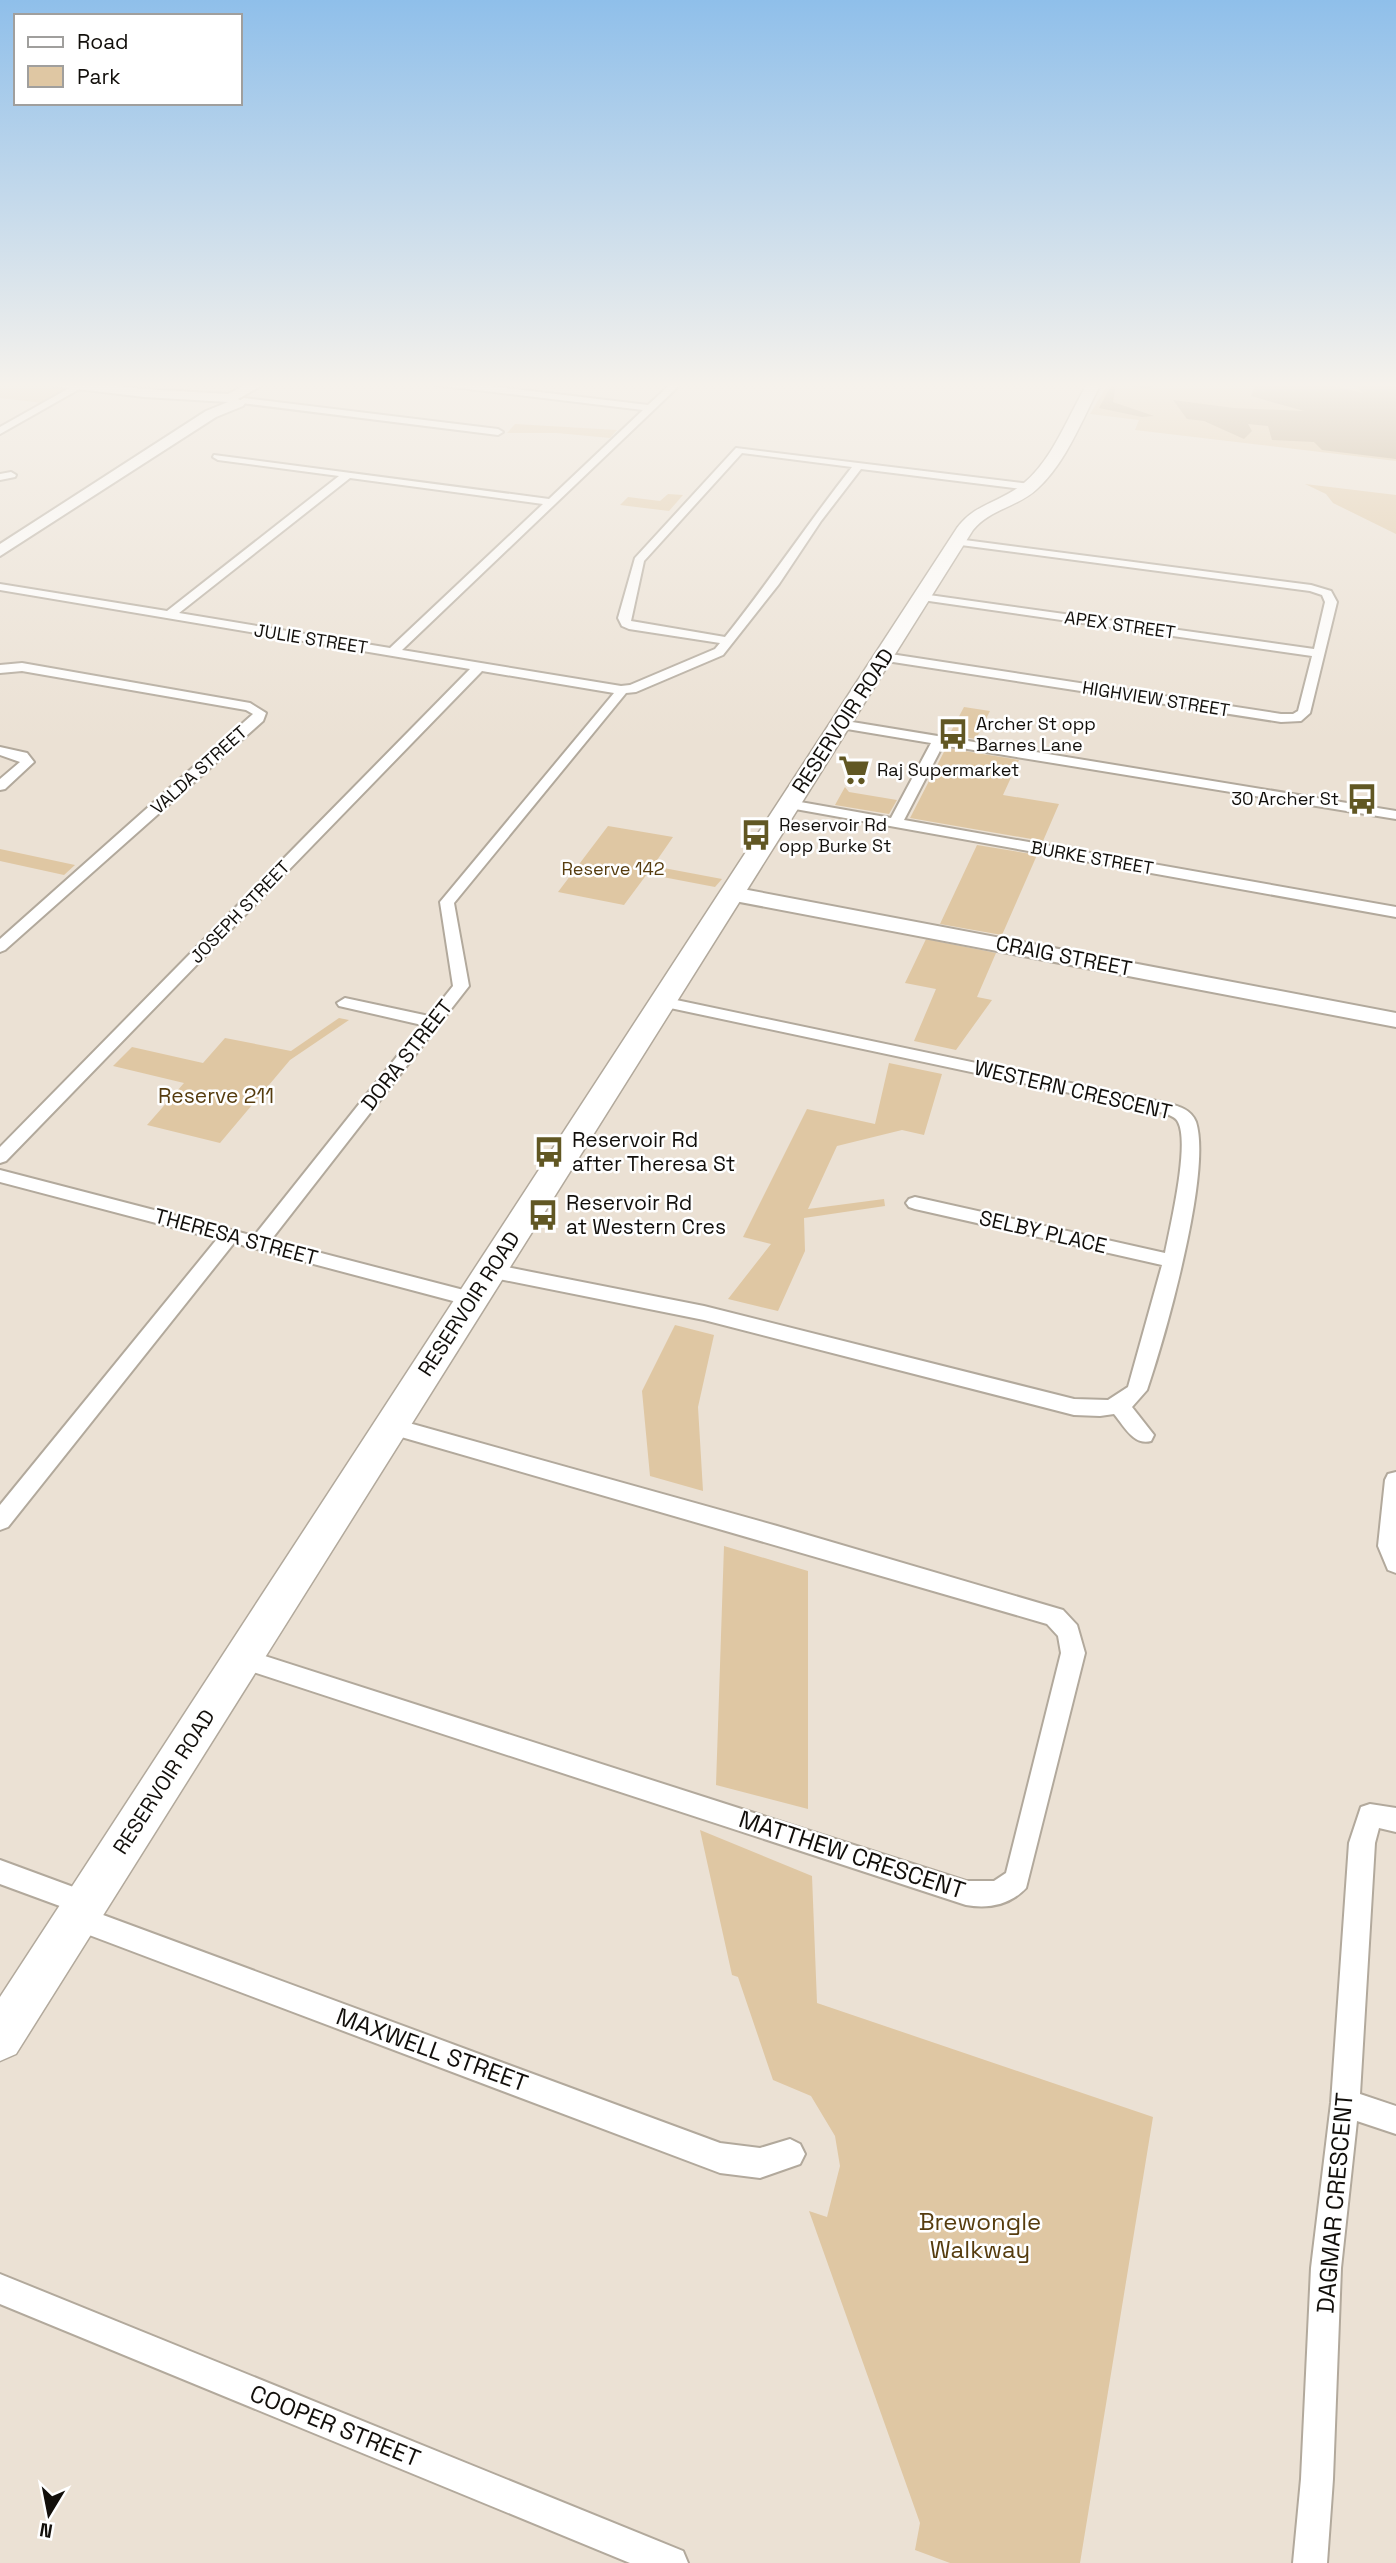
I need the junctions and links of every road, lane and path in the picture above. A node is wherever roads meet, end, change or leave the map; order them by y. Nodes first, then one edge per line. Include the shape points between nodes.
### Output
1 (76, 502) edge
2 (313, 502) edge
3 (551, 502) edge
4 (693, 502) edge
5 (831, 502) edge
6 (1003, 502) edge
7 (957, 542) junction
8 (0, 551) edge
9 (0, 587) edge
10 (922, 597) junction
11 (168, 616) junction
12 (728, 641) junction
13 (393, 652) junction
14 (1318, 653) junction
15 (884, 657) junction
16 (480, 666) junction
17 (0, 669) edge
18 (621, 690) junction
19 (840, 724) junction
20 (939, 740) junction
21 (0, 751) edge
22 (0, 786) edge
23 (789, 804) junction
24 (1396, 815) edge
25 (895, 823) junction
26 (732, 894) junction
27 (1396, 912) edge
28 (0, 947) edge
29 (662, 1002) junction
30 (345, 1003) dead end
31 (1396, 1020) edge
32 (432, 1022) junction
33 (0, 1157) edge
34 (0, 1176) edge
35 (915, 1203) dead end
36 (231, 1235) junction
37 (259, 1242) junction
38 (1171, 1261) junction
39 (491, 1271) junction
40 (472, 1299) junction
41 (1118, 1405) junction
42 (391, 1426) junction
43 (1144, 1435) dead end
44 (1396, 1480) edge
45 (0, 1521) edge
46 (1396, 1564) edge
47 (243, 1659) junction
48 (1396, 1820) edge
49 (0, 1872) edge
50 (81, 1911) junction
51 (0, 2038) edge
52 (1345, 2103) junction
53 (1396, 2120) edge
54 (790, 2154) dead end
55 (0, 2289) edge
56 (671, 2563) edge
57 (1310, 2563) edge

1 - 8 street
2 - 11 street
3 - 13 street
4 - 12 street via 639,560 624,615 626,623
5 - 12 street
6 - 7 main road, RESERVOIR ROAD via 976,516
7 - 10 main road, RESERVOIR ROAD
7 - 14 street, HIGHVIEW STREET via 1311,588 1327,593 1331,602
9 - 11 street, JULIE STREET
10 - 14 street, APEX STREET
10 - 15 main road, RESERVOIR ROAD
11 - 13 street, JULIE STREET
12 - 18 street via 714,655 639,687
13 - 16 street, JULIE STREET
14 - 15 street, HIGHVIEW STREET via 1304,713 1296,718
15 - 19 main road, RESERVOIR ROAD
16 - 18 street, JULIE STREET
16 - 33 street, JOSEPH STREET
17 - 28 street, VALDA STREET via 22,667 250,707 260,713
18 - 32 street, DORA STREET via 446,904 461,983
19 - 20 street
19 - 23 main road, RESERVOIR ROAD
20 - 24 street
20 - 25 street
21 - 22 street via 26,760 23,768
23 - 25 street, BURKE STREET
23 - 26 main road, RESERVOIR ROAD
25 - 27 street, BURKE STREET
26 - 29 main road, RESERVOIR ROAD
26 - 31 street, CRAIG STREET
29 - 38 street, WESTERN CRESCENT via 1177,1111 1188,1127 1187,1191
29 - 39 main road, RESERVOIR ROAD
30 - 32 street
32 - 37 street, DORA STREET
34 - 36 street, THERESA STREET
35 - 38 street, SELBY PLACE
36 - 37 street, THERESA STREET
36 - 45 street
37 - 40 street, THERESA STREET
38 - 41 street, WESTERN CRESCENT via 1140,1381 1131,1396
39 - 40 main road, RESERVOIR ROAD
39 - 41 street via 704,1313 1074,1407
40 - 42 main road, RESERVOIR ROAD
41 - 43 street
42 - 47 main road, RESERVOIR ROAD
42 - 47 street, MATTHEW CRESCENT via 1055,1617 1069,1632 1073,1653 1017,1879 993,1894 967,1893
44 - 46 street via 1389,1546
47 - 50 main road, RESERVOIR ROAD
48 - 52 street, DAGMAR CRESCENT via 1370,1815 1363,1843
49 - 50 street, MAXWELL STREET
50 - 51 main road, RESERVOIR ROAD
50 - 54 street, MAXWELL STREET via 720,2158 760,2163
52 - 53 street
52 - 57 street, DAGMAR CRESCENT via 1326,2268
55 - 56 street, COOPER STREET

